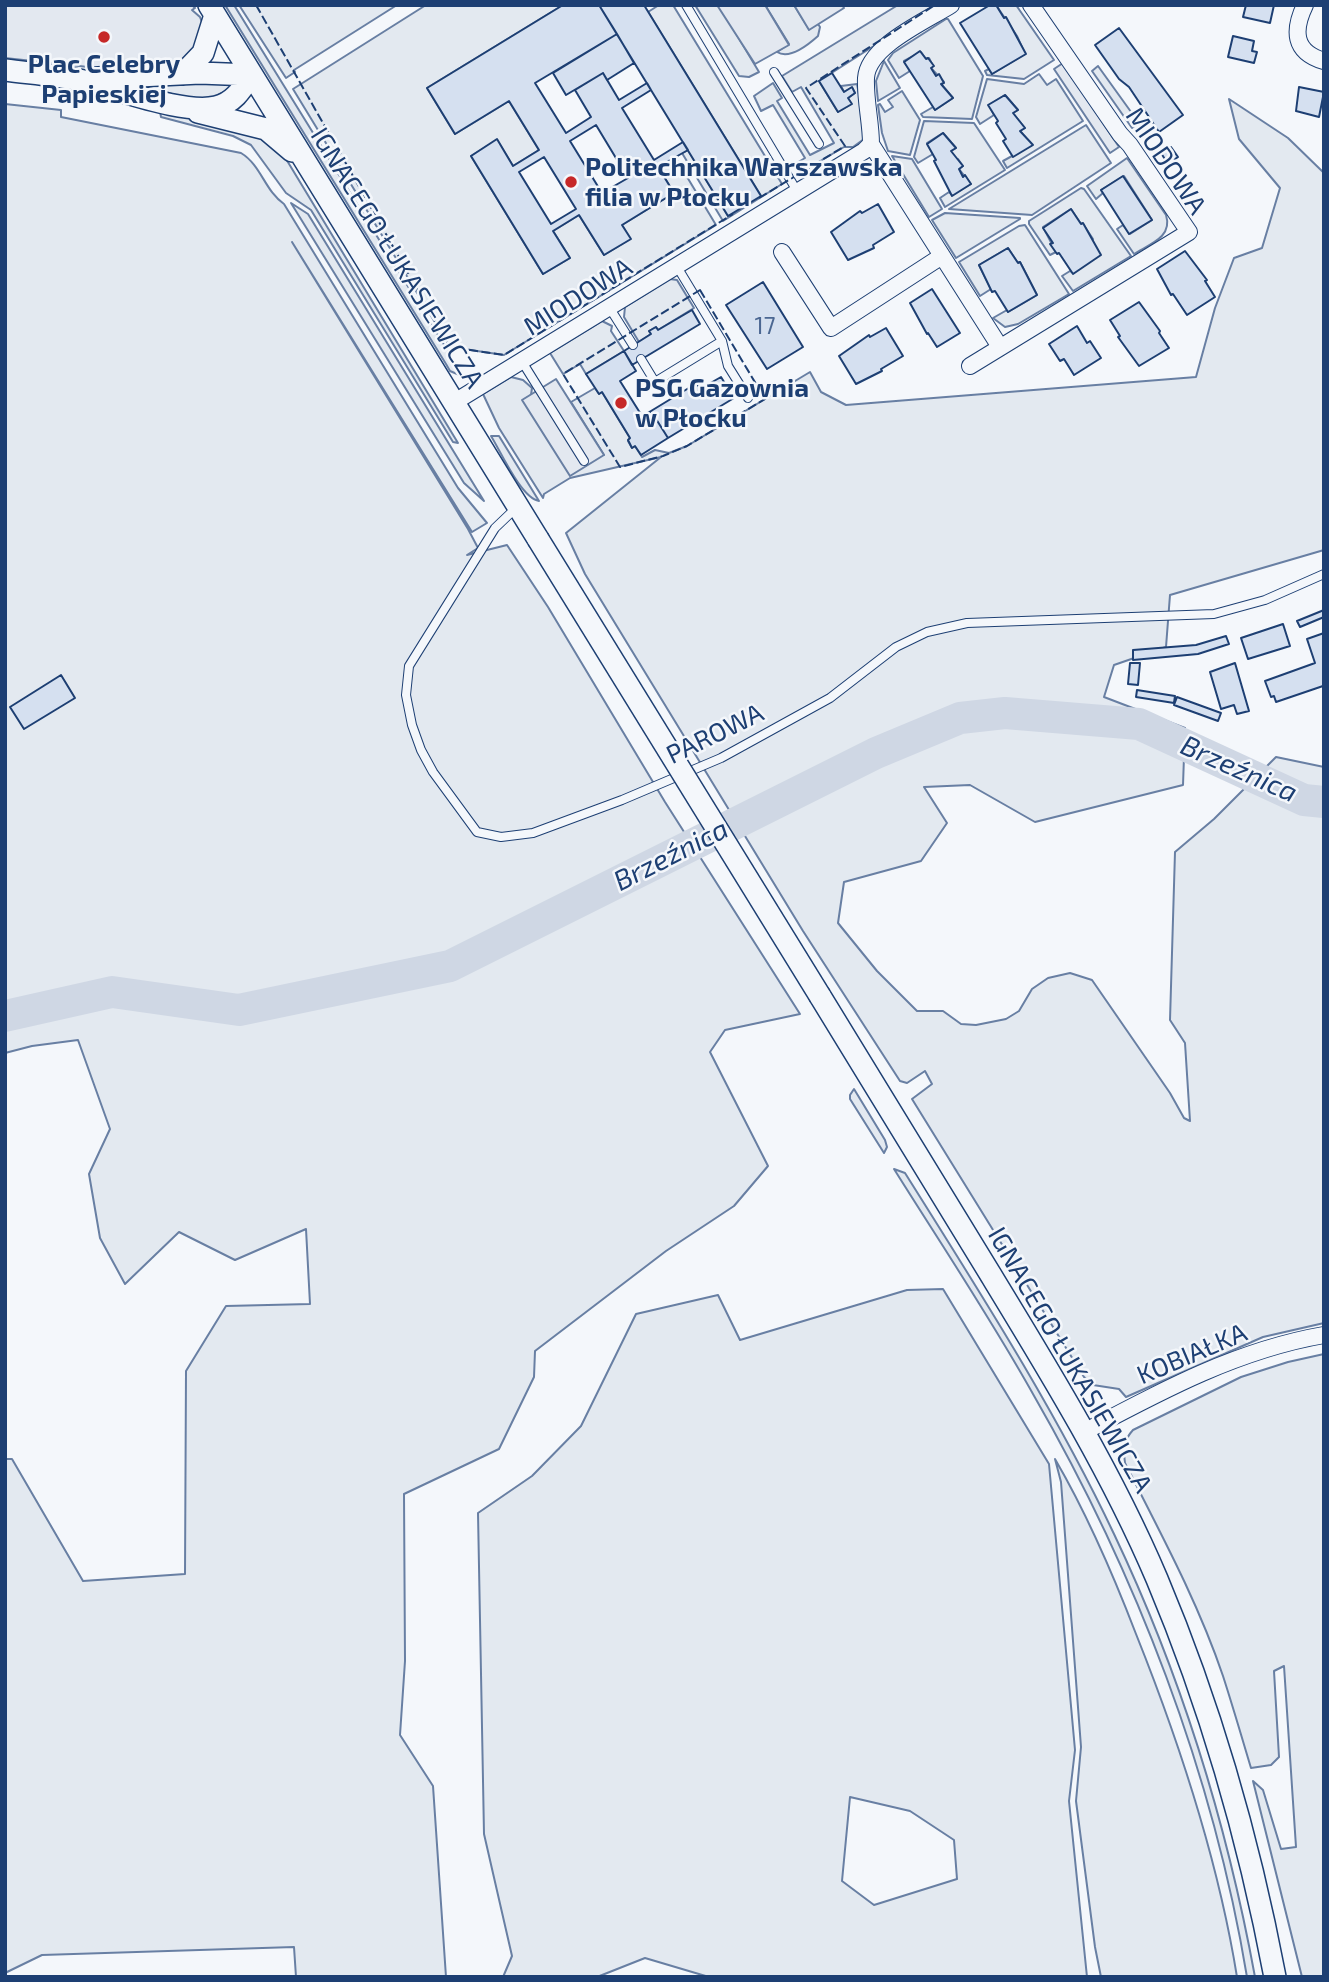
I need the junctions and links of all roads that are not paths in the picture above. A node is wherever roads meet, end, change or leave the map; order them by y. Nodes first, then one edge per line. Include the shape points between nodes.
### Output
1 (687, 5) edge
2 (951, 5) edge
3 (1031, 5) edge
4 (1305, 5) edge
5 (212, 10) edge
6 (1324, 61) edge
7 (5, 70) edge
8 (774, 72) dead end
9 (183, 74) junction
10 (251, 75) junction
11 (75, 79) junction
12 (155, 100) junction
13 (819, 144) dead end
14 (871, 144) junction
15 (303, 160) junction
16 (797, 191) junction
17 (782, 252) dead end
18 (942, 256) junction
19 (676, 265) junction
20 (609, 307) junction
21 (722, 341) junction
22 (633, 345) dead end
23 (1000, 347) junction
24 (641, 359) dead end
25 (521, 360) junction
26 (970, 366) dead end
27 (748, 398) dead end
28 (453, 402) junction
29 (584, 461) dead end
30 (517, 507) junction
31 (1324, 575) edge
32 (1324, 1335) edge
33 (1084, 1432) junction
34 (1275, 1977) edge

1 - 16 lane
2 - 14 street via 874,55 868,66 866,94
3 - 23 street, MIODOWA via 1189,232
4 - 6 street via 1296,30 1299,42 1306,53
5 - 9 street via 203,53
5 - 10 street, IGNACEGO ŁUKASIEWICZA
7 - 11 street
8 - 13 lane
9 - 10 street
9 - 11 street
10 - 12 street via 233,100 216,107
10 - 15 street, IGNACEGO ŁUKASIEWICZA
11 - 12 street
12 - 15 street via 266,129
14 - 16 street, MIODOWA
14 - 18 street
15 - 28 street, IGNACEGO ŁUKASIEWICZA
16 - 19 street, MIODOWA
17 - 18 street via 831,328
18 - 23 street
19 - 20 street, MIODOWA
19 - 21 lane
20 - 22 lane
20 - 25 street, MIODOWA
21 - 24 lane via 654,382
21 - 27 lane via 728,366
23 - 26 street, MIODOWA
25 - 28 street, MIODOWA
25 - 29 lane
28 - 30 street, IGNACEGO ŁUKASIEWICZA
30 - 31 lane, PAROWA via 495,528 409,666 407,695 412,725 433,772 477,832 501,837 533,833 721,758 830,698 896,647 927,632 967,624 1214,614 1265,600
30 - 33 street, IGNACEGO ŁUKASIEWICZA, bridge
32 - 33 street, KOBIAŁKA via 1215,1367
33 - 34 street, IGNACEGO ŁUKASIEWICZA via 1157,1579 1198,1688 1244,1832

